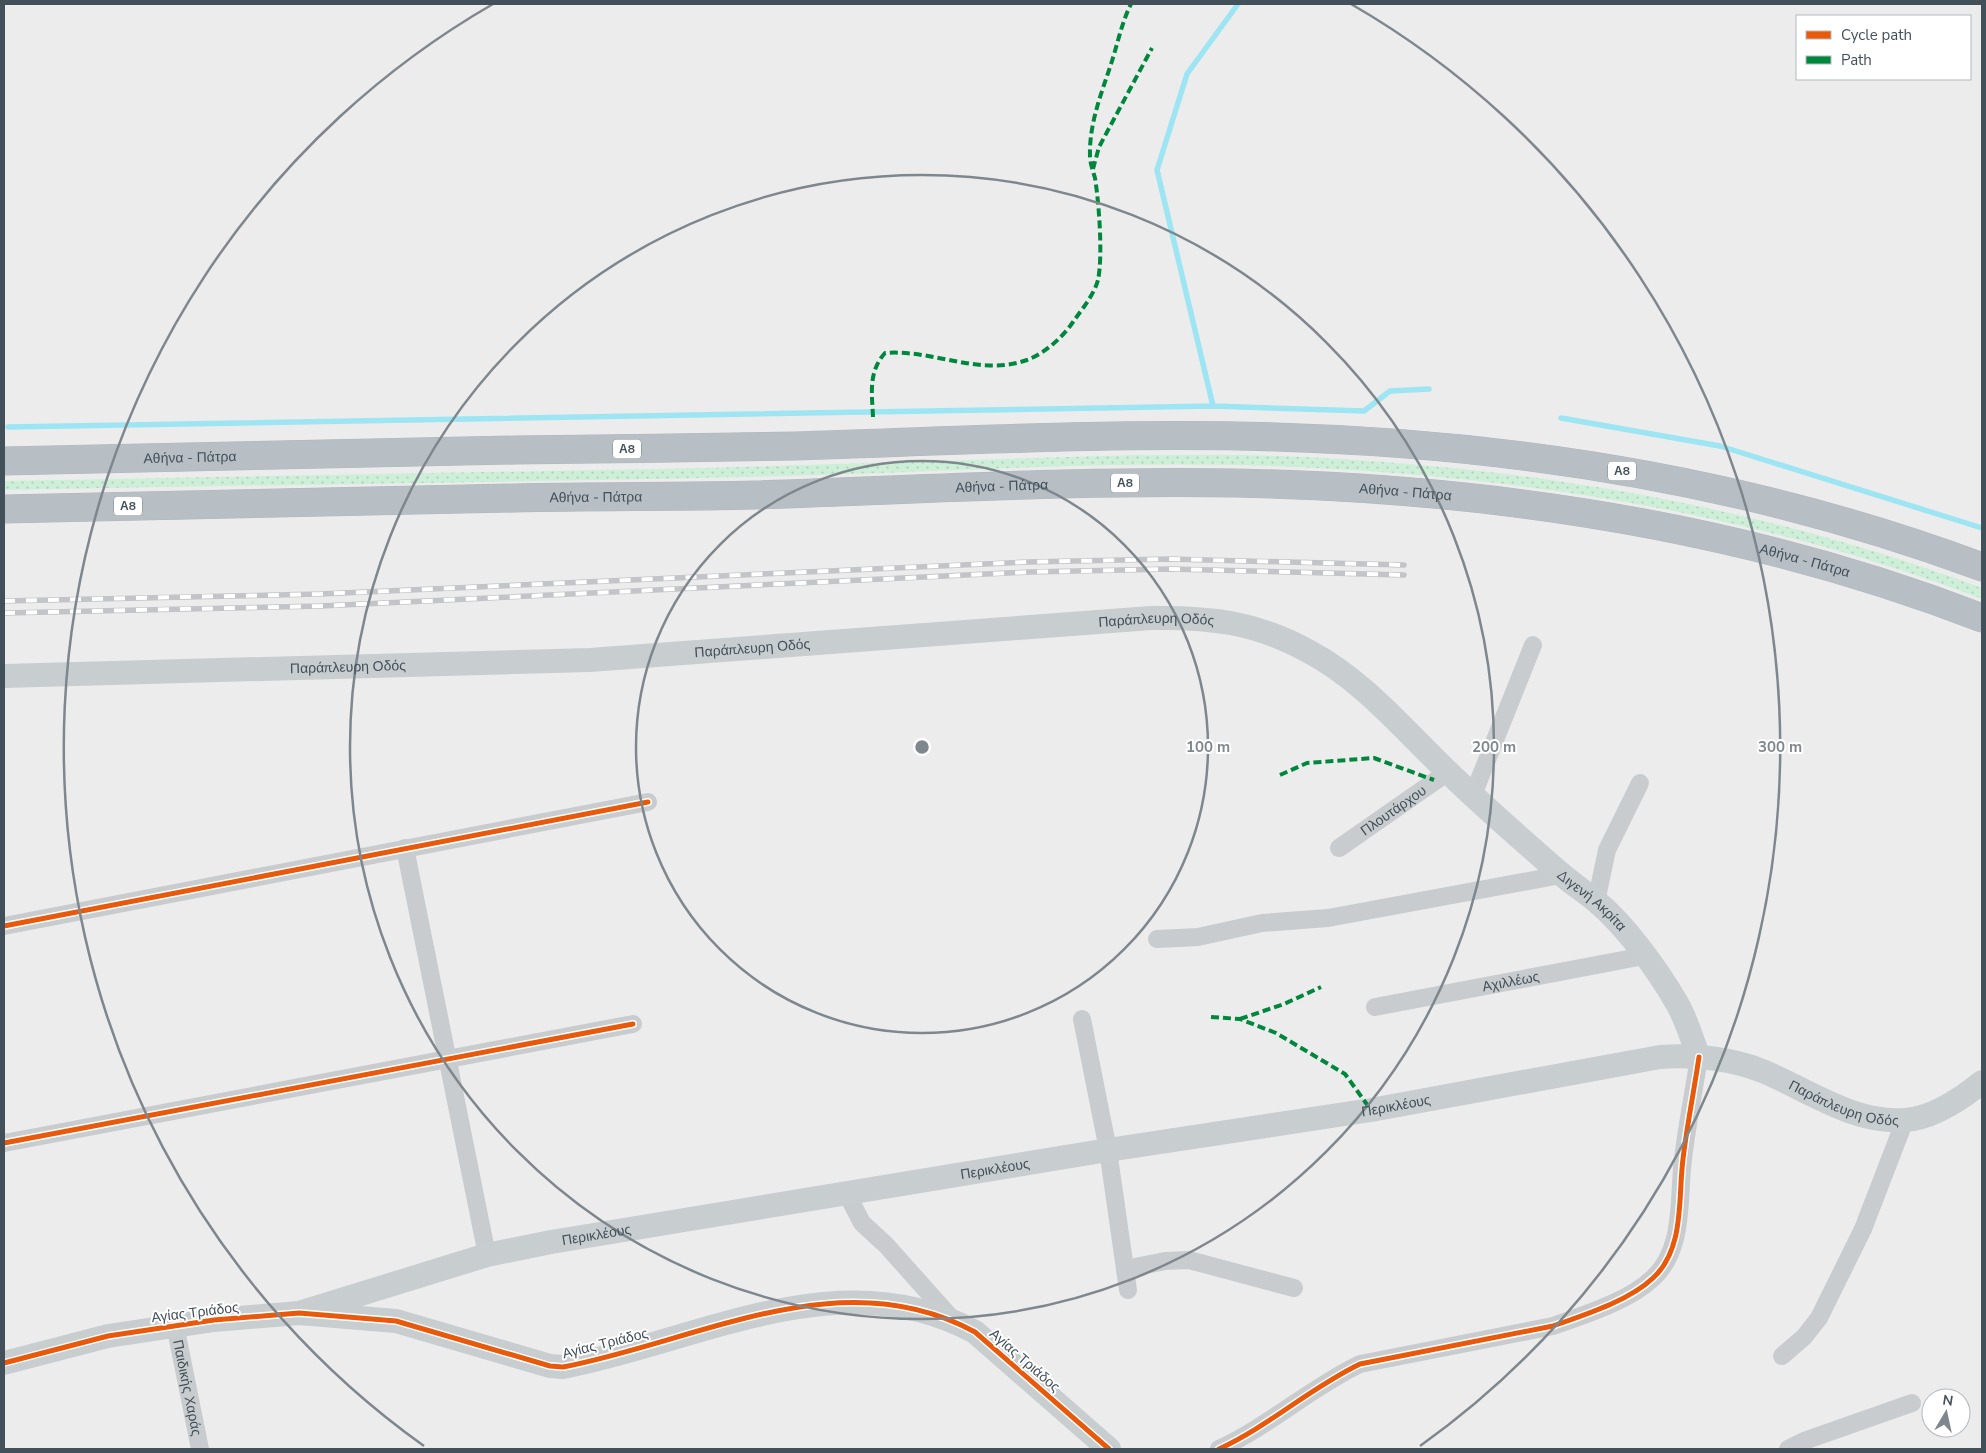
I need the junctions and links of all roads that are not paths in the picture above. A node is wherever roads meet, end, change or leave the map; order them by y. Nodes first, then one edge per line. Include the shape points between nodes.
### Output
1 (4, 461) edge
2 (4, 509) edge
3 (1982, 568) edge
4 (1982, 618) edge
5 (1534, 644) dead end
6 (4, 676) edge
7 (1448, 772) junction
8 (1640, 783) dead end
9 (1473, 795) junction
10 (648, 802) dead end
11 (405, 848) junction
12 (1339, 848) dead end
13 (1562, 875) junction
14 (1596, 902) junction
15 (4, 926) edge
16 (1157, 939) dead end
17 (1644, 956) junction
18 (1375, 1007) dead end
19 (1082, 1019) dead end
20 (633, 1024) dead end
21 (1699, 1057) junction
22 (447, 1058) junction
23 (1982, 1082) edge
24 (1905, 1120) junction
25 (4, 1143) edge
26 (1108, 1150) junction
27 (847, 1194) junction
28 (487, 1255) junction
29 (1125, 1269) junction
30 (1294, 1288) dead end
31 (1128, 1290) dead end
32 (299, 1313) junction
33 (953, 1320) junction
34 (176, 1324) junction
35 (1782, 1356) dead end
36 (4, 1363) edge
37 (1912, 1403) dead end
38 (200, 1449) edge
39 (1109, 1449) edge
40 (1219, 1449) edge
41 (1788, 1449) edge

1 - 3 highway, Αθήνα - Πάτρα / Α8 via 704,448 1087,436 1326,439 1520,456 1665,478 1814,512 1906,540
2 - 4 highway, Αθήνα - Πάτρα / Α8 via 705,496 1137,483 1326,487 1460,498 1654,524 1837,568
5 - 9 street
6 - 7 main road, Παράπλευρη Οδός via 590,660 1133,620 1199,618 1279,636 1338,668 1366,691
7 - 9 main road, Διγενή Ακρίτα
7 - 12 street, Πλουτάρχου
8 - 14 street via 1607,850
9 - 13 main road, Διγενή Ακρίτα
10 - 11 street
11 - 15 street
11 - 22 street
13 - 14 main road, Διγενή Ακρίτα
13 - 16 street via 1328,918 1262,923 1198,937
14 - 17 main road, Διγενή Ακρίτα via 1612,916
17 - 18 street, Αχιλλέως
17 - 21 main road, Διγενή Ακρίτα via 1678,1005
19 - 26 street
20 - 22 street
21 - 24 main road, Παράπλευρη Οδός via 1764,1072 1856,1114
21 - 26 main road, Περικλέους via 1660,1057 1371,1110
21 - 40 street via 1682,1160 1678,1224 1672,1248 1653,1278 1635,1292 1553,1326 1360,1364 1258,1429
22 - 25 street
22 - 28 street
23 - 24 main road, Παράπλευρη Οδός via 1963,1097 1919,1118
24 - 35 street via 1863,1229 1819,1318 1804,1337
26 - 27 main road, Περικλέους
26 - 29 street
27 - 28 main road, Περικλέους
27 - 33 street via 862,1223 886,1244
28 - 32 main road, Περικλέους
29 - 30 street via 1189,1260
29 - 31 street
32 - 33 main road, Αγίας Τριάδος via 396,1320 563,1367 729,1323 840,1302 879,1302 912,1307
32 - 34 main road, Αγίας Τριάδος
33 - 39 main road, Αγίας Τριάδος via 976,1332
34 - 36 main road, Αγίας Τριάδος via 108,1336
34 - 38 street, Παιδικής Χαράς
37 - 41 street

